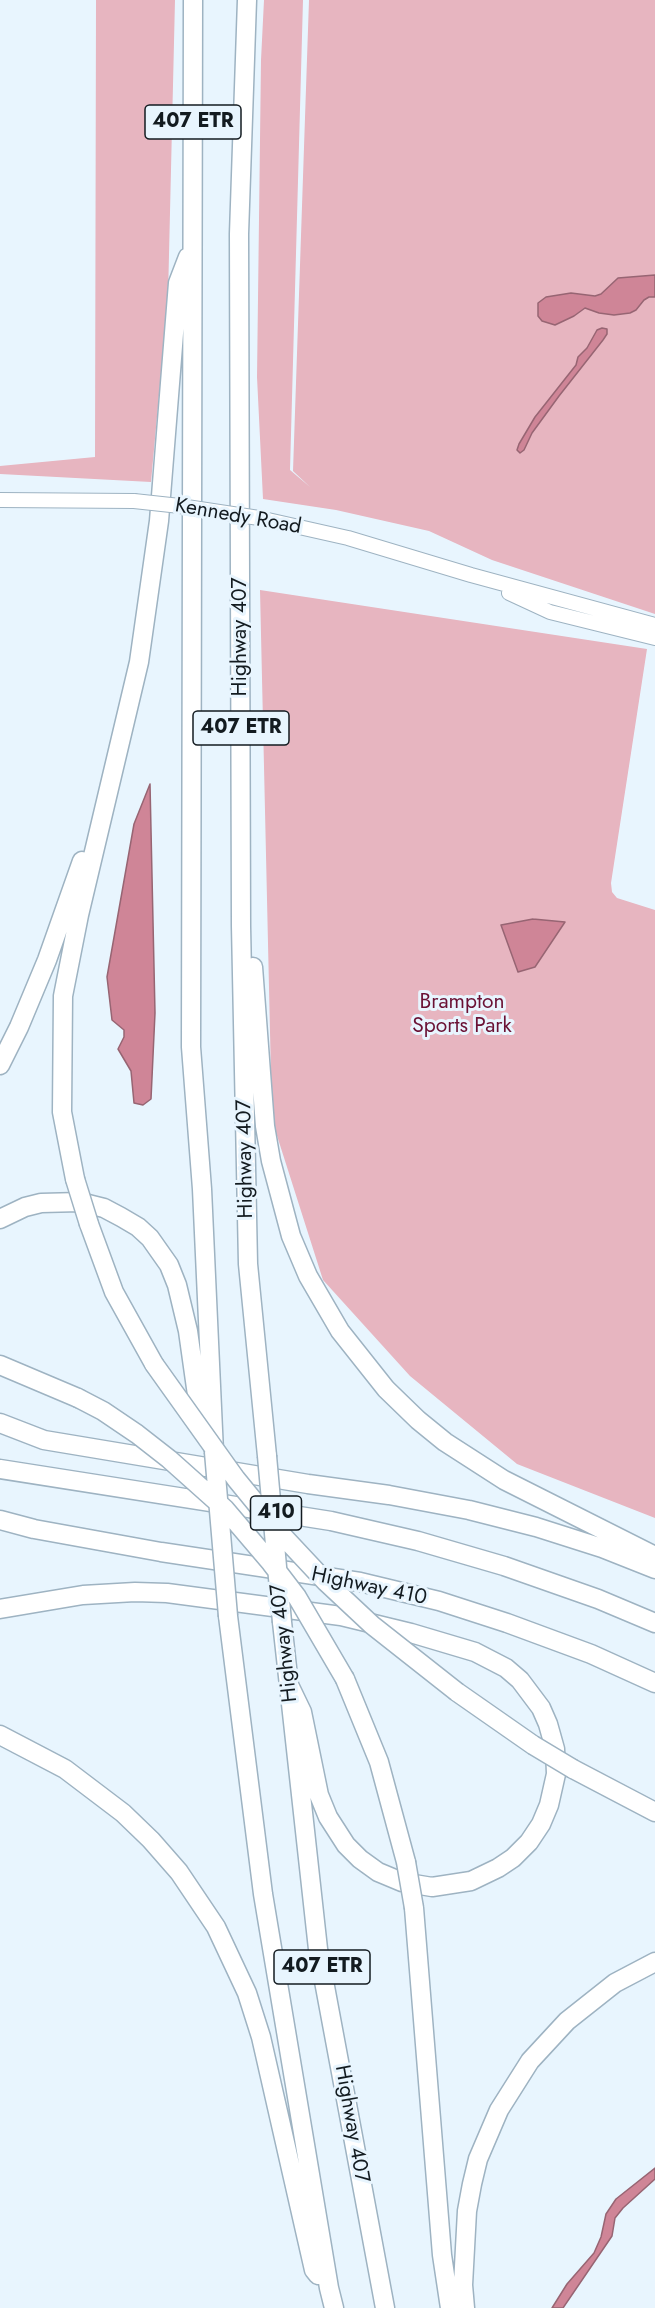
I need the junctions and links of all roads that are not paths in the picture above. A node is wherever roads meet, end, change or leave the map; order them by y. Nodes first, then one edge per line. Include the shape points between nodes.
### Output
1 (193, 0) edge
2 (247, 0) edge
3 (193, 244) junction
4 (0, 500) edge
5 (471, 575) junction
6 (655, 625) edge
7 (655, 638) edge
8 (106, 804) junction
9 (241, 926) junction
10 (0, 1065) edge
11 (0, 1219) edge
12 (0, 1365) edge
13 (0, 1423) edge
14 (213, 1426) junction
15 (0, 1460) edge
16 (0, 1468) edge
17 (33, 1473) junction
18 (0, 1520) edge
19 (0, 1529) edge
20 (34, 1529) junction
21 (655, 1556) edge
22 (655, 1569) edge
23 (0, 1609) edge
24 (655, 1623) edge
25 (655, 1683) edge
26 (289, 1685) junction
27 (0, 1735) edge
28 (655, 1812) edge
29 (655, 1962) edge
30 (329, 2288) junction
31 (334, 2308) edge
32 (385, 2308) edge
33 (450, 2308) edge
34 (465, 2308) edge

1 - 3 highway, Highway 407 / 407 ETR
2 - 9 highway, Highway 407 / 407 ETR via 240,234
3 - 8 highway via 178,283 149,598 139,662
3 - 14 highway, Highway 407 / 407 ETR via 191,1047
4 - 5 main road, Kennedy Road, bridge via 134,501 259,518 348,538
5 - 6 main road, Kennedy Road
5 - 7 main road, Kennedy Road via 550,612
8 - 10 highway via 94,825 30,1000
8 - 28 highway, bridge via 63,996 62,1112 75,1179 114,1292 154,1364 222,1460 281,1534 326,1582 372,1625 457,1692 533,1745
9 - 21 highway via 252,946 265,1126 281,1203 308,1276 340,1331 386,1389 445,1442 504,1480
9 - 26 highway, Highway 407 / 407 ETR, bridge via 248,1264
11 - 14 highway via 41,1203 80,1202 121,1216 150,1238 177,1285 197,1395
12 - 33 highway, bridge via 103,1411 208,1493 243,1528 297,1597 345,1679 379,1762 414,1908 442,2255
13 - 22 highway via 44,1440 469,1510 591,1544
14 - 30 highway, Highway 407 / 407 ETR, bridge via 228,1616 263,1894
15 - 17 highway
16 - 17 highway, 410
17 - 24 highway, 410 via 331,1521 418,1541 504,1566
18 - 20 highway, Highway 410
19 - 20 highway
20 - 25 highway, Highway 410 via 360,1581 507,1623
23 - 26 highway via 83,1595 167,1593 341,1616 475,1652 520,1680 548,1724 556,1774 541,1824 513,1858 471,1881 432,1887 402,1882 378,1872 346,1845 328,1817 319,1795 302,1712
26 - 32 highway, Highway 407 / 407 ETR via 318,1949
27 - 30 highway via 65,1769 123,1813 179,1872 216,1927 247,1993 261,2037 314,2270
29 - 34 highway via 615,1983 567,2020 530,2061 499,2110 478,2158 467,2211
30 - 31 highway, Highway 407 / 407 ETR

